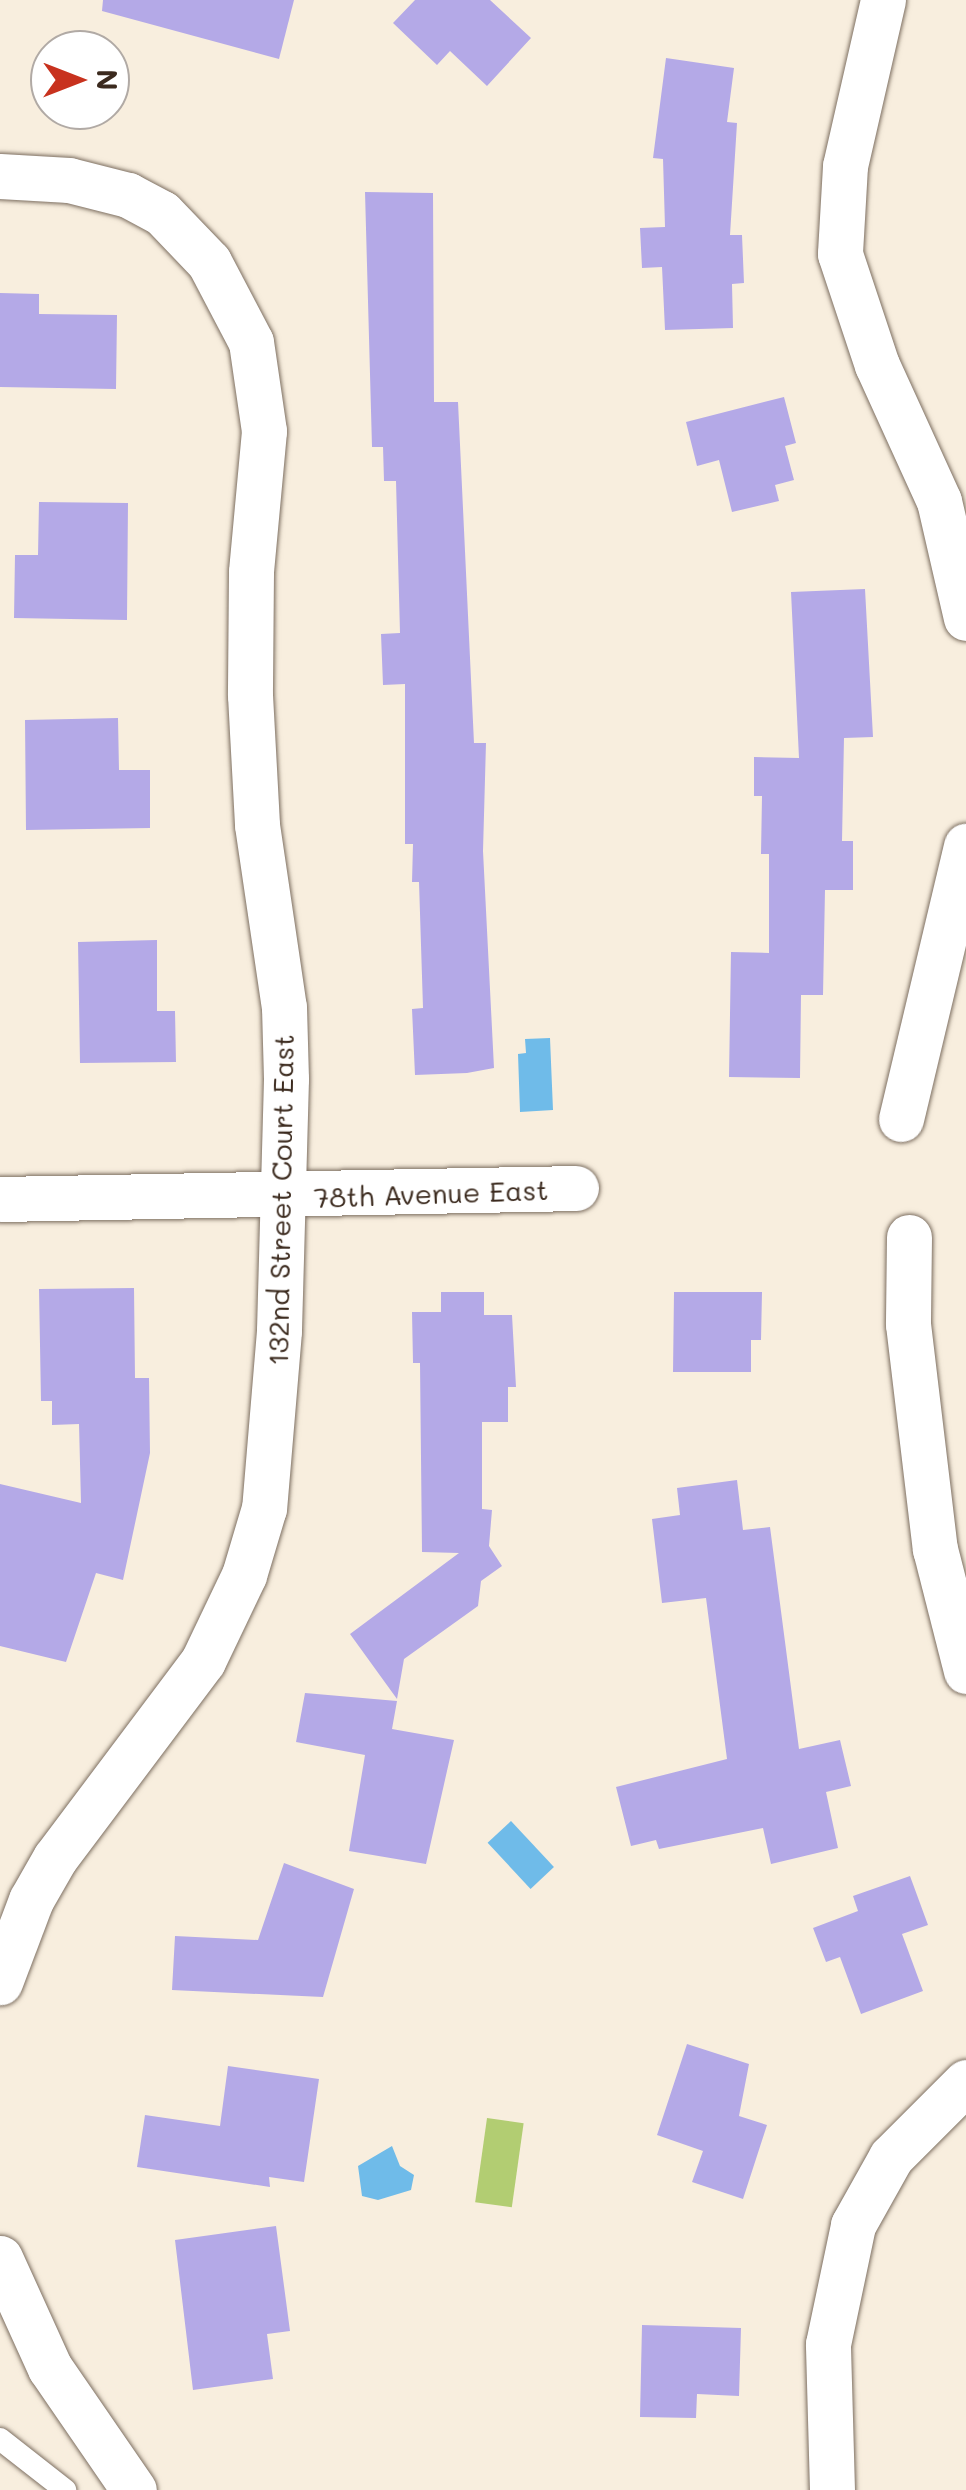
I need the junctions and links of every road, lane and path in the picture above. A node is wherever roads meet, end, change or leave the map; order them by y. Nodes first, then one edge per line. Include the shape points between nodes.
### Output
1 (883, 0) edge
2 (0, 176) edge
3 (966, 618) edge
4 (966, 846) edge
5 (901, 1119) dead end
6 (576, 1188) dead end
7 (286, 1198) junction
8 (0, 1199) edge
9 (909, 1238) dead end
10 (966, 1671) edge
11 (0, 1982) edge
12 (966, 2082) edge
13 (0, 2258) edge
14 (0, 2439) edge
15 (64, 2490) edge
16 (134, 2490) edge
17 (832, 2490) edge

1 - 3 street via 845,166 840,254 877,364 939,501
2 - 7 street, 132nd Street Court East via 69,180 128,195 189,237 228,293 258,367 264,431 250,694 257,825 284,1007
4 - 5 street
6 - 7 street, 78th Avenue East
7 - 8 street, 78th Avenue East
7 - 11 street, 132nd Street Court East via 264,1508 244,1575 203,1661 55,1858
9 - 10 street via 908,1324 934,1549
12 - 17 street via 891,2156 852,2224 828,2344
13 - 16 street via 50,2368
14 - 15 lane

